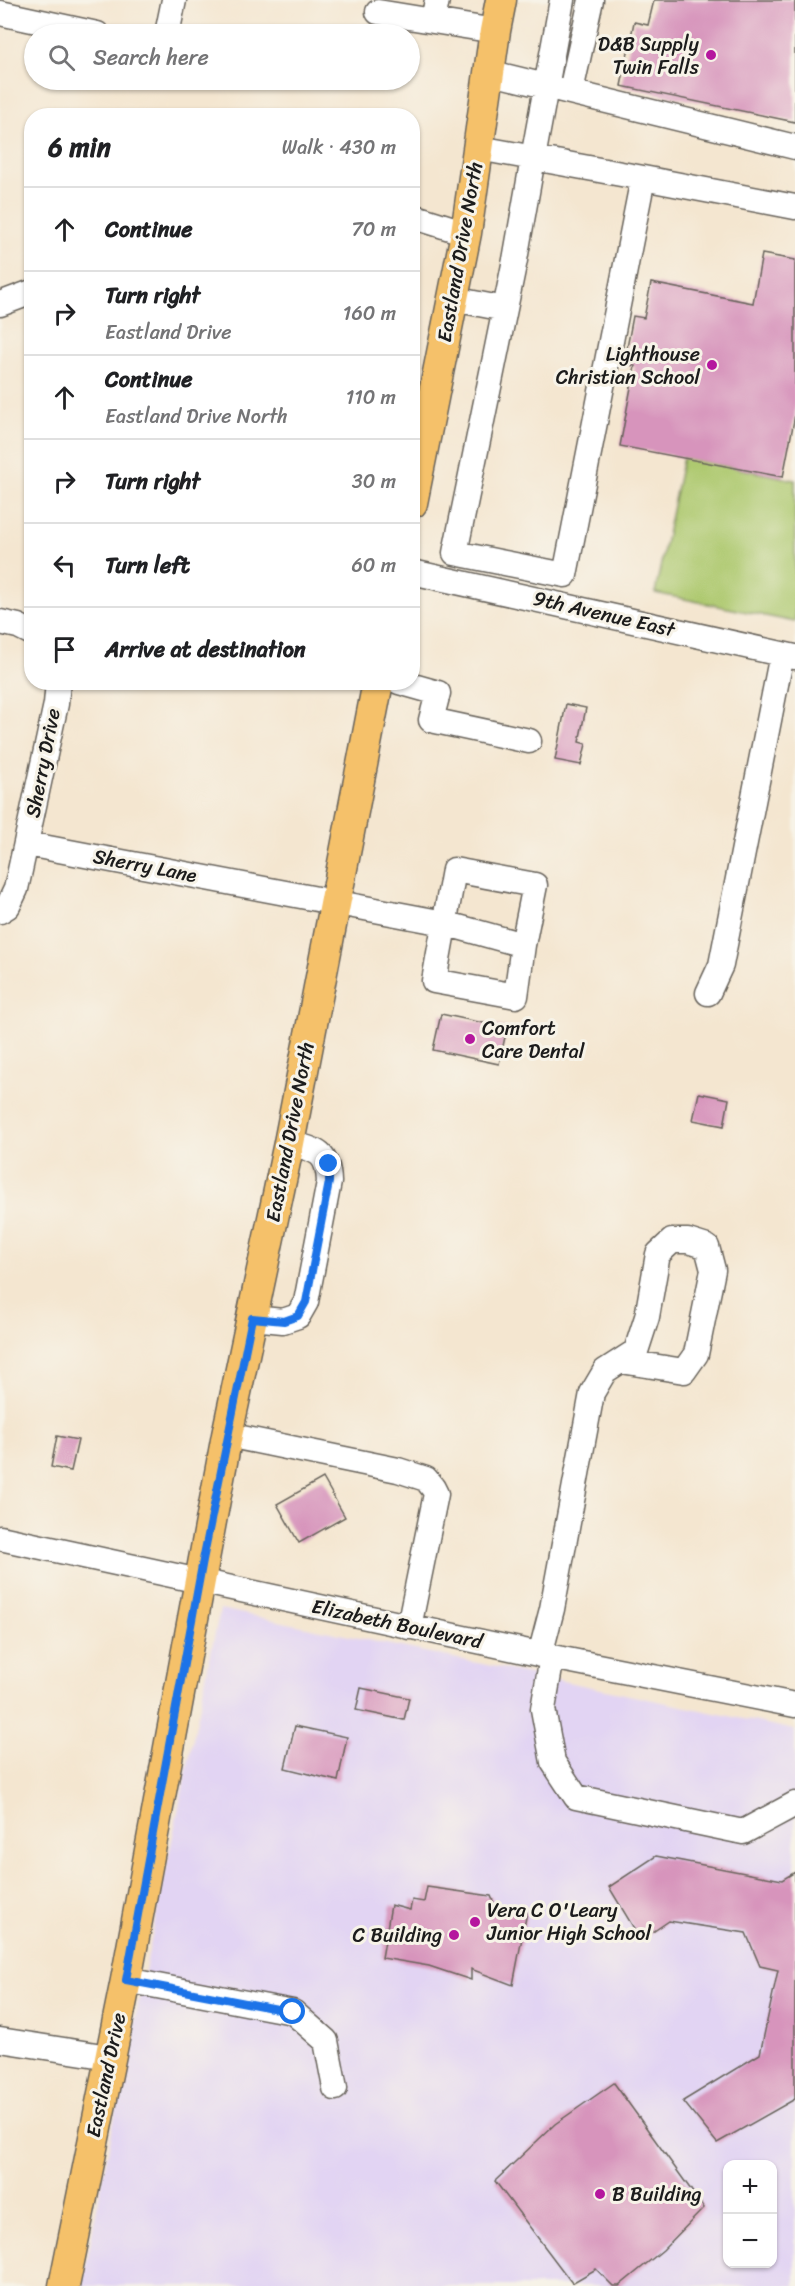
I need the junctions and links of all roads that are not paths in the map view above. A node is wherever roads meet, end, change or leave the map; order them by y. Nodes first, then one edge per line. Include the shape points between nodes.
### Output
1 (174, 0) edge
2 (501, 0) edge
3 (562, 0) edge
4 (591, 0) edge
5 (435, 10) edge
6 (378, 12) dead end
7 (0, 13) edge
8 (50, 24) edge
9 (169, 24) edge
10 (495, 31) junction
11 (488, 72) junction
12 (546, 86) junction
13 (571, 91) junction
14 (795, 147) edge
15 (479, 148) junction
16 (533, 156) junction
17 (643, 178) junction
18 (795, 207) edge
19 (420, 219) edge
20 (466, 233) junction
21 (24, 295) edge
22 (453, 299) junction
23 (0, 304) edge
24 (505, 309) junction
25 (420, 463) edge
26 (420, 574) edge
27 (0, 622) edge
28 (24, 629) edge
29 (789, 655) edge
30 (420, 688) edge
31 (57, 690) edge
32 (376, 690) edge
33 (529, 741) dead end
34 (27, 844) junction
35 (335, 902) junction
36 (0, 911) edge
37 (444, 923) junction
38 (523, 945) junction
39 (708, 993) dead end
40 (289, 1143) junction
41 (252, 1318) junction
42 (621, 1361) junction
43 (227, 1435) junction
44 (0, 1538) edge
45 (199, 1580) junction
46 (409, 1627) junction
47 (546, 1656) junction
48 (795, 1706) edge
49 (795, 1804) edge
50 (126, 1980) junction
51 (0, 2040) edge
52 (109, 2057) junction
53 (335, 2088) dead end
54 (64, 2286) edge

1 - 9 street
2 - 10 main road, Eastland Drive North
3 - 12 street
4 - 13 street
5 - 6 street
5 - 10 street
7 - 8 street
10 - 11 main road, Eastland Drive North
11 - 12 street
11 - 15 main road, Eastland Drive North
12 - 13 street
12 - 16 street
13 - 14 street
15 - 16 street
15 - 20 main road, Eastland Drive North
16 - 17 street
16 - 24 street
17 - 18 street
17 - 24 street via 565,575 455,553
19 - 20 street
20 - 22 main road, Eastland Drive North
21 - 23 street
22 - 24 street
22 - 25 main road, Eastland Drive North
26 - 29 street, 9th Avenue East
27 - 28 street
29 - 39 street via 721,965
30 - 33 street via 438,693 431,720
31 - 34 street, Sherry Drive
32 - 35 main road, Eastland Drive North
34 - 35 street, Sherry Lane
34 - 36 street via 16,889 8,906
35 - 37 street, Sherry Lane
35 - 40 main road, Eastland Drive North
37 - 38 street, Sherry Lane
37 - 38 street via 435,981 516,996
37 - 38 street via 454,870 534,885
40 - 41 main road, Eastland Drive North
40 - 41 street via 316,1150 329,1164 306,1302 298,1316 284,1321
41 - 43 main road, Eastland Drive North
42 - 42 street via 636,1351 647,1317 658,1254 672,1241 707,1247 713,1270 696,1354 684,1371
42 - 47 street via 605,1371 592,1393
43 - 45 main road, Eastland Drive North
43 - 46 street via 426,1479 435,1494
44 - 45 street, Elizabeth Boulevard
45 - 46 street, Elizabeth Boulevard
45 - 50 main road, Eastland Drive
46 - 47 street, Elizabeth Boulevard
47 - 48 street, Elizabeth Boulevard
47 - 49 street via 543,1709 553,1762 576,1797 743,1832
50 - 52 main road, Eastland Drive
50 - 53 street via 293,2012 326,2041
51 - 52 street
52 - 54 main road, Eastland Drive

